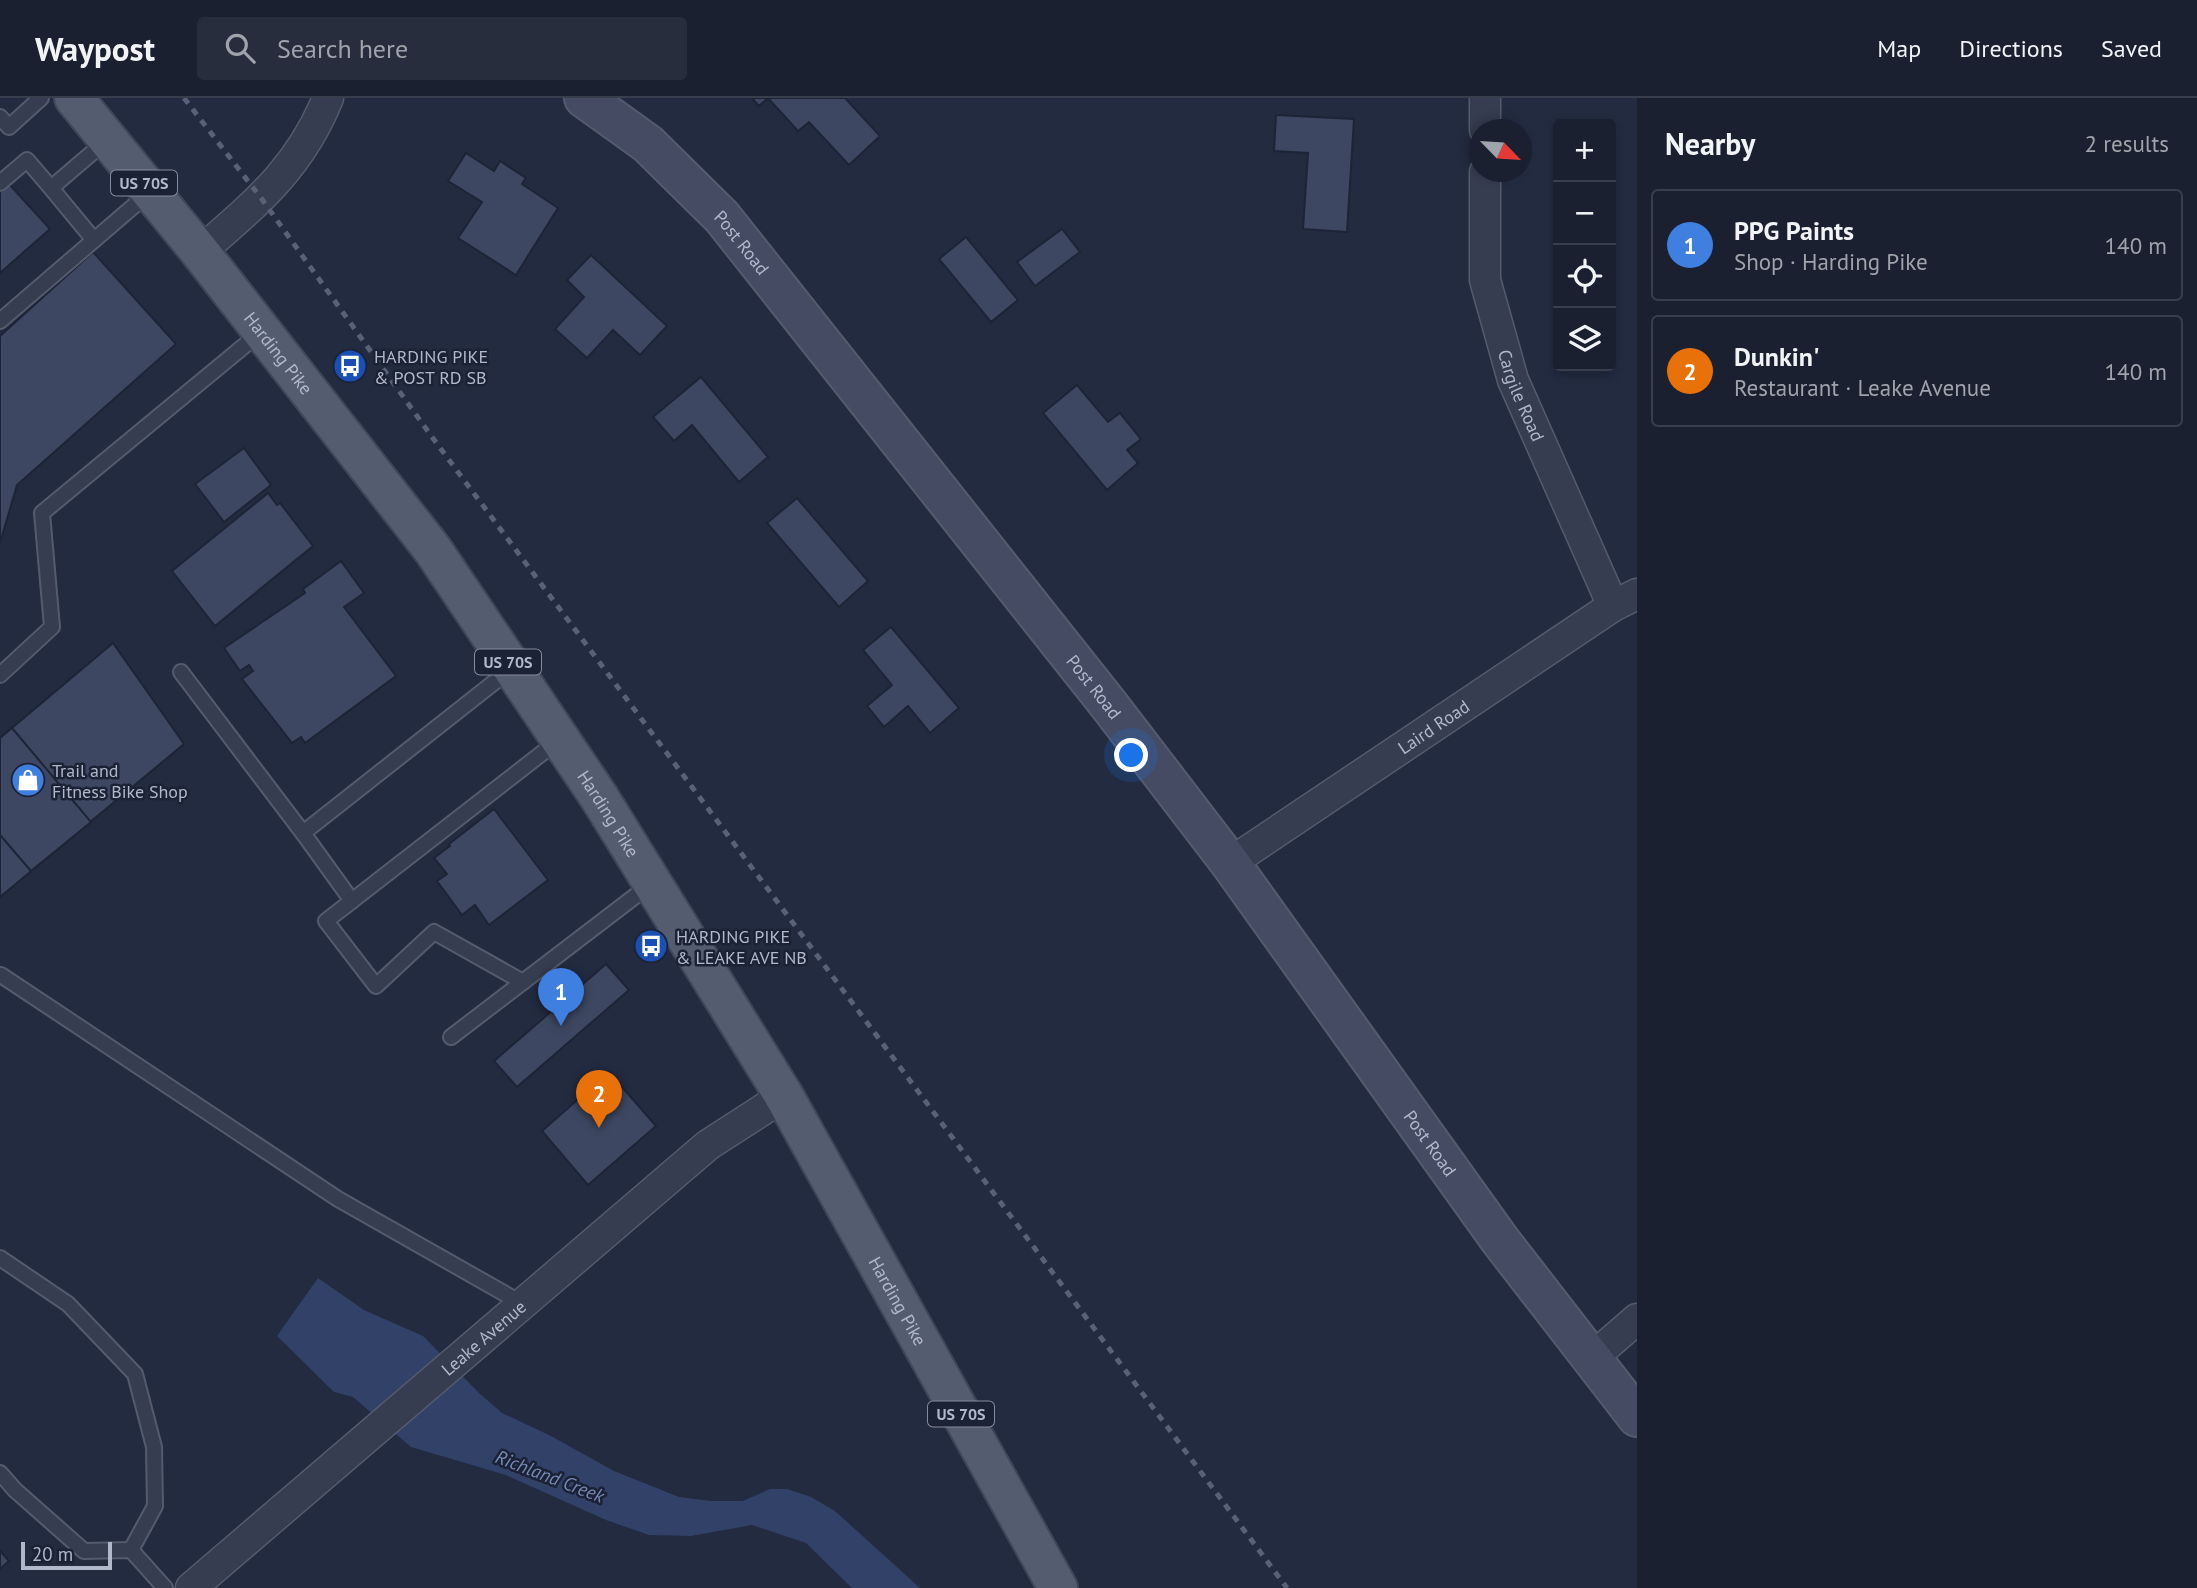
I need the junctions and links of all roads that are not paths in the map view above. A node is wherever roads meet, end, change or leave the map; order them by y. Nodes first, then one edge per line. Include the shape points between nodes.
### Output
1 (41, 98) edge
2 (74, 98) edge
3 (328, 98) edge
4 (584, 98) edge
5 (1485, 98) edge
6 (1485, 119) edge
7 (3, 126) edge
8 (108, 139) junction
9 (1485, 182) edge
10 (0, 183) edge
11 (51, 188) junction
12 (151, 191) junction
13 (94, 240) junction
14 (200, 252) junction
15 (0, 321) edge
16 (262, 331) junction
17 (1625, 600) edge
18 (512, 668) junction
19 (181, 672) dead end
20 (0, 676) edge
21 (561, 739) junction
22 (303, 833) junction
23 (1230, 863) junction
24 (652, 883) junction
25 (352, 901) junction
26 (1, 975) edge
27 (523, 982) junction
28 (451, 1037) dead end
29 (784, 1096) junction
30 (0, 1258) edge
31 (524, 1305) junction
32 (1637, 1319) edge
33 (1592, 1358) junction
34 (1637, 1417) edge
35 (0, 1473) edge
36 (131, 1550) junction
37 (165, 1588) edge
38 (191, 1588) edge
39 (1058, 1588) edge

1 - 7 lane
2 - 8 main road, Harding Pike / US 70S
3 - 14 street via 293,163
4 - 23 street, Post Road via 648,145 722,217
5 - 6 street
8 - 11 lane
8 - 12 main road, Harding Pike / US 70S
9 - 17 street, Cargile Road via 1485,280 1513,380
10 - 11 lane via 27,160
11 - 13 lane
12 - 13 lane
12 - 14 main road, Harding Pike / US 70S
13 - 15 lane
14 - 16 main road, Harding Pike / US 70S
16 - 18 main road, Harding Pike / US 70S via 433,550
16 - 20 lane via 42,513 52,627
17 - 23 street, Laird Road
18 - 21 main road, Harding Pike / US 70S
18 - 22 lane
19 - 22 lane
21 - 24 main road, Harding Pike / US 70S
21 - 25 lane
22 - 25 lane
23 - 33 street, Post Road via 1500,1240
24 - 27 lane
24 - 29 main road, Harding Pike / US 70S
25 - 27 lane via 326,921 376,986 434,932
26 - 31 lane via 338,1199
27 - 28 lane
29 - 31 street, Leake Avenue via 708,1146
29 - 39 main road, Harding Pike / US 70S
30 - 36 lane via 68,1304 135,1374 154,1447 155,1506
31 - 38 street, Leake Avenue
32 - 33 street
33 - 34 street, Post Road
35 - 36 lane via 84,1552
36 - 37 lane

